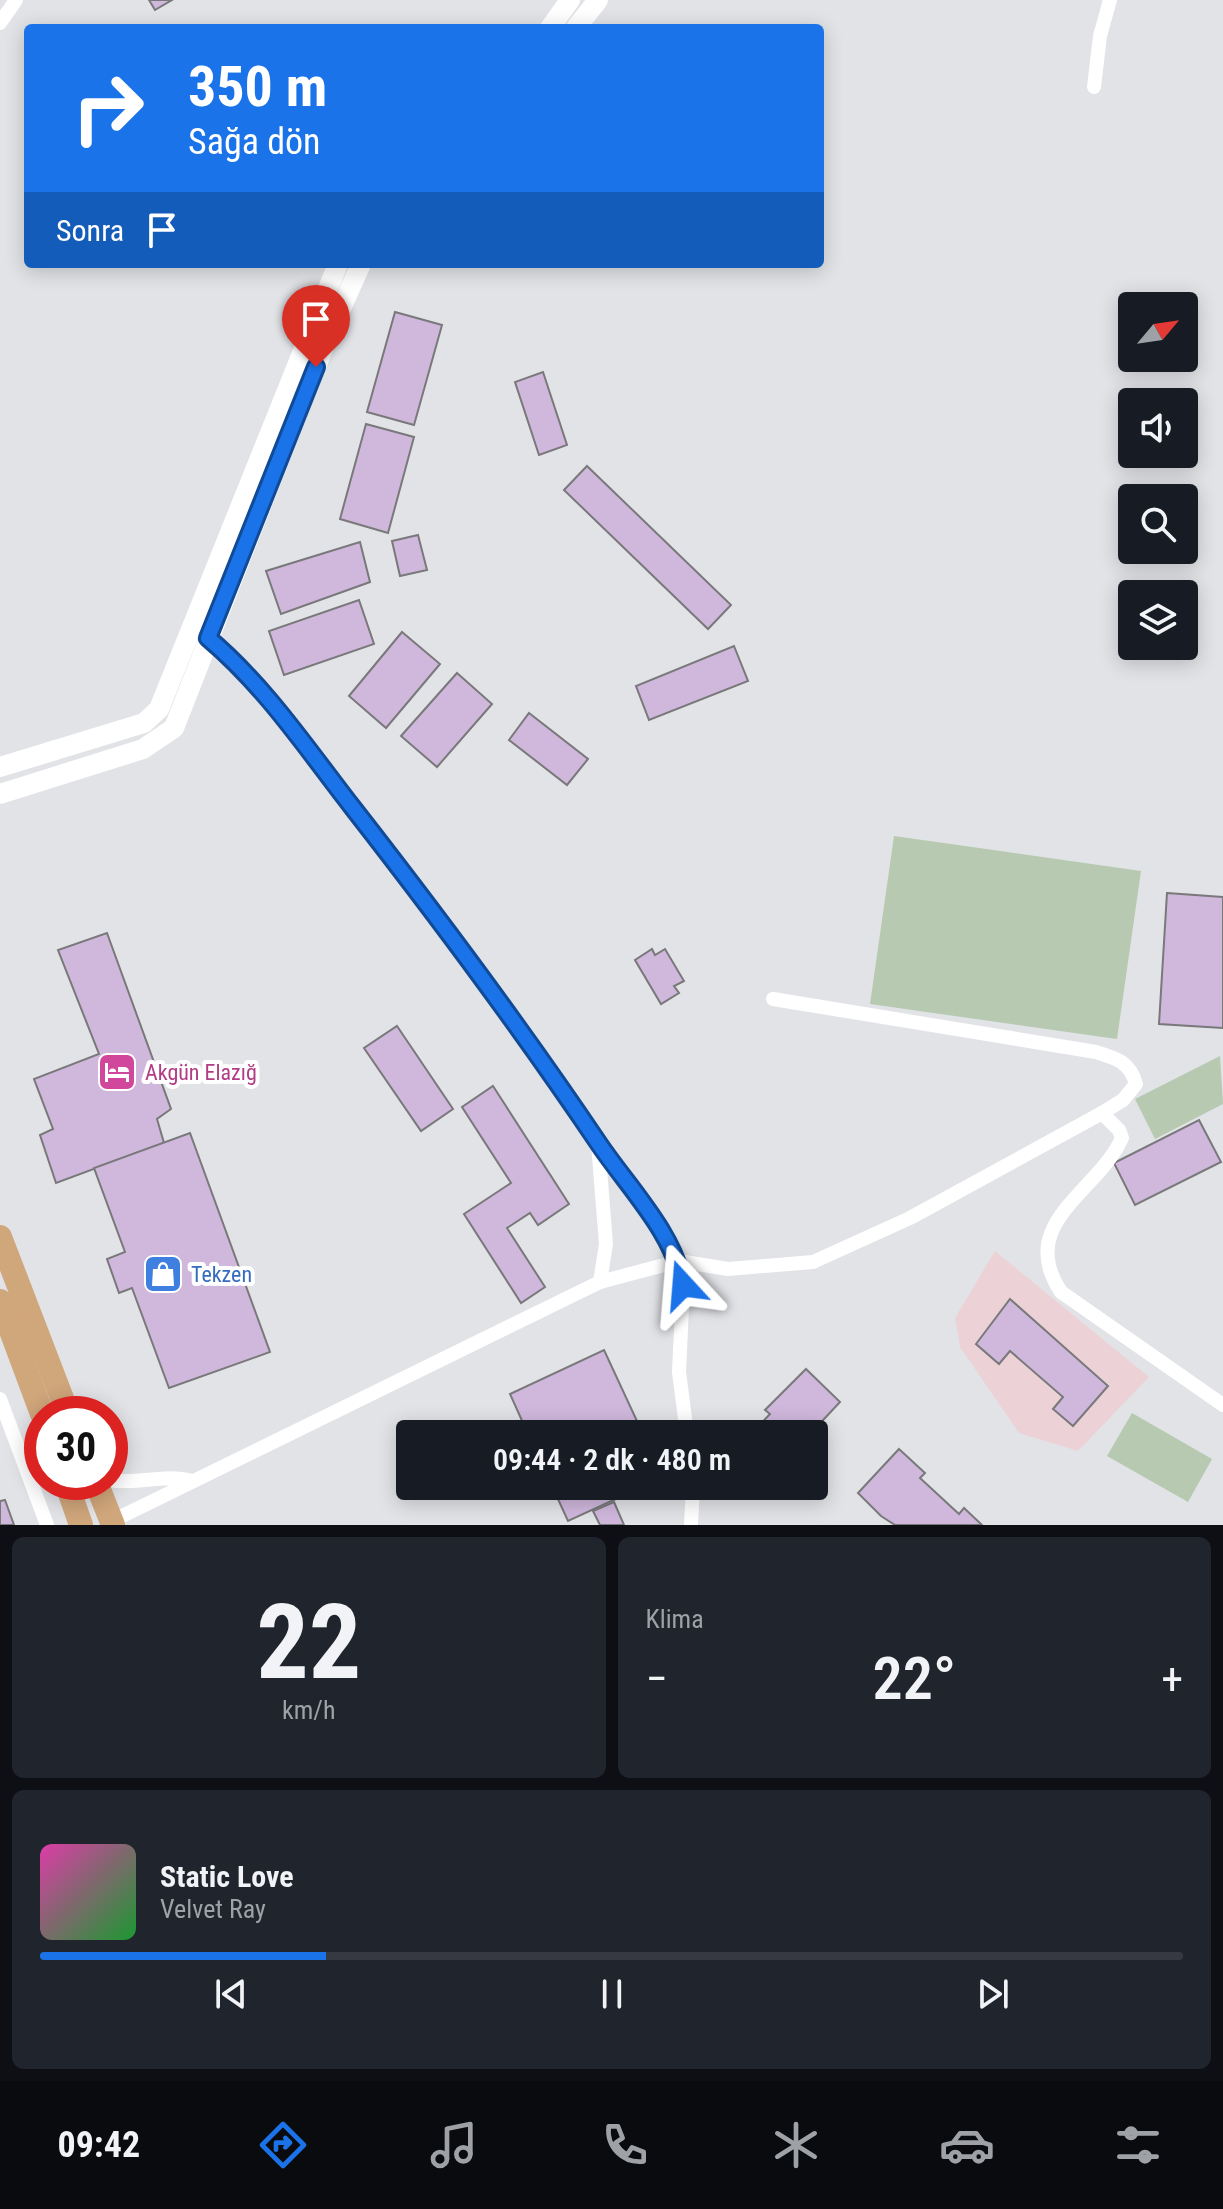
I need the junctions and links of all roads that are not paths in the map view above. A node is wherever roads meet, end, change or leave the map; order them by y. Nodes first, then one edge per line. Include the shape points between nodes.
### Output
1 (16, 0) edge
2 (570, 0) edge
3 (598, 0) edge
4 (1110, 0) edge
5 (0, 23) edge
6 (553, 24) edge
7 (579, 24) edge
8 (1094, 87) dead end
9 (336, 268) edge
10 (359, 268) edge
11 (208, 638) junction
12 (0, 767) edge
13 (0, 794) edge
14 (773, 999) dead end
15 (1102, 1113) junction
16 (598, 1143) junction
17 (0, 1237) edge
18 (679, 1261) junction
19 (600, 1282) junction
20 (0, 1301) edge
21 (35, 1396) edge
22 (61, 1396) edge
23 (0, 1399) edge
24 (1223, 1405) edge
25 (685, 1420) edge
26 (192, 1481) junction
27 (128, 1482) edge
28 (72, 1500) edge
29 (103, 1500) edge
30 (692, 1500) edge
31 (113, 1523) edge
32 (47, 1525) edge
33 (81, 1525) edge
34 (691, 1525) edge

1 - 5 street
2 - 6 main road
3 - 7 main road
4 - 8 street
9 - 12 main road via 159,709 144,723
10 - 11 main road
11 - 13 main road via 180,716 165,737 123,756
11 - 16 street via 280,712 444,926
14 - 15 street via 1118,1058 1136,1084
15 - 18 street via 910,1218 813,1262 728,1269
15 - 24 street via 1122,1138 1052,1231 1046,1248 1050,1276 1061,1292
16 - 18 street
16 - 19 street via 606,1244
17 - 22 highway
18 - 19 street
18 - 25 street via 679,1372
19 - 26 street
20 - 21 highway
23 - 32 street
26 - 27 street via 173,1476
26 - 31 street
28 - 33 highway
29 - 31 highway
30 - 34 street

